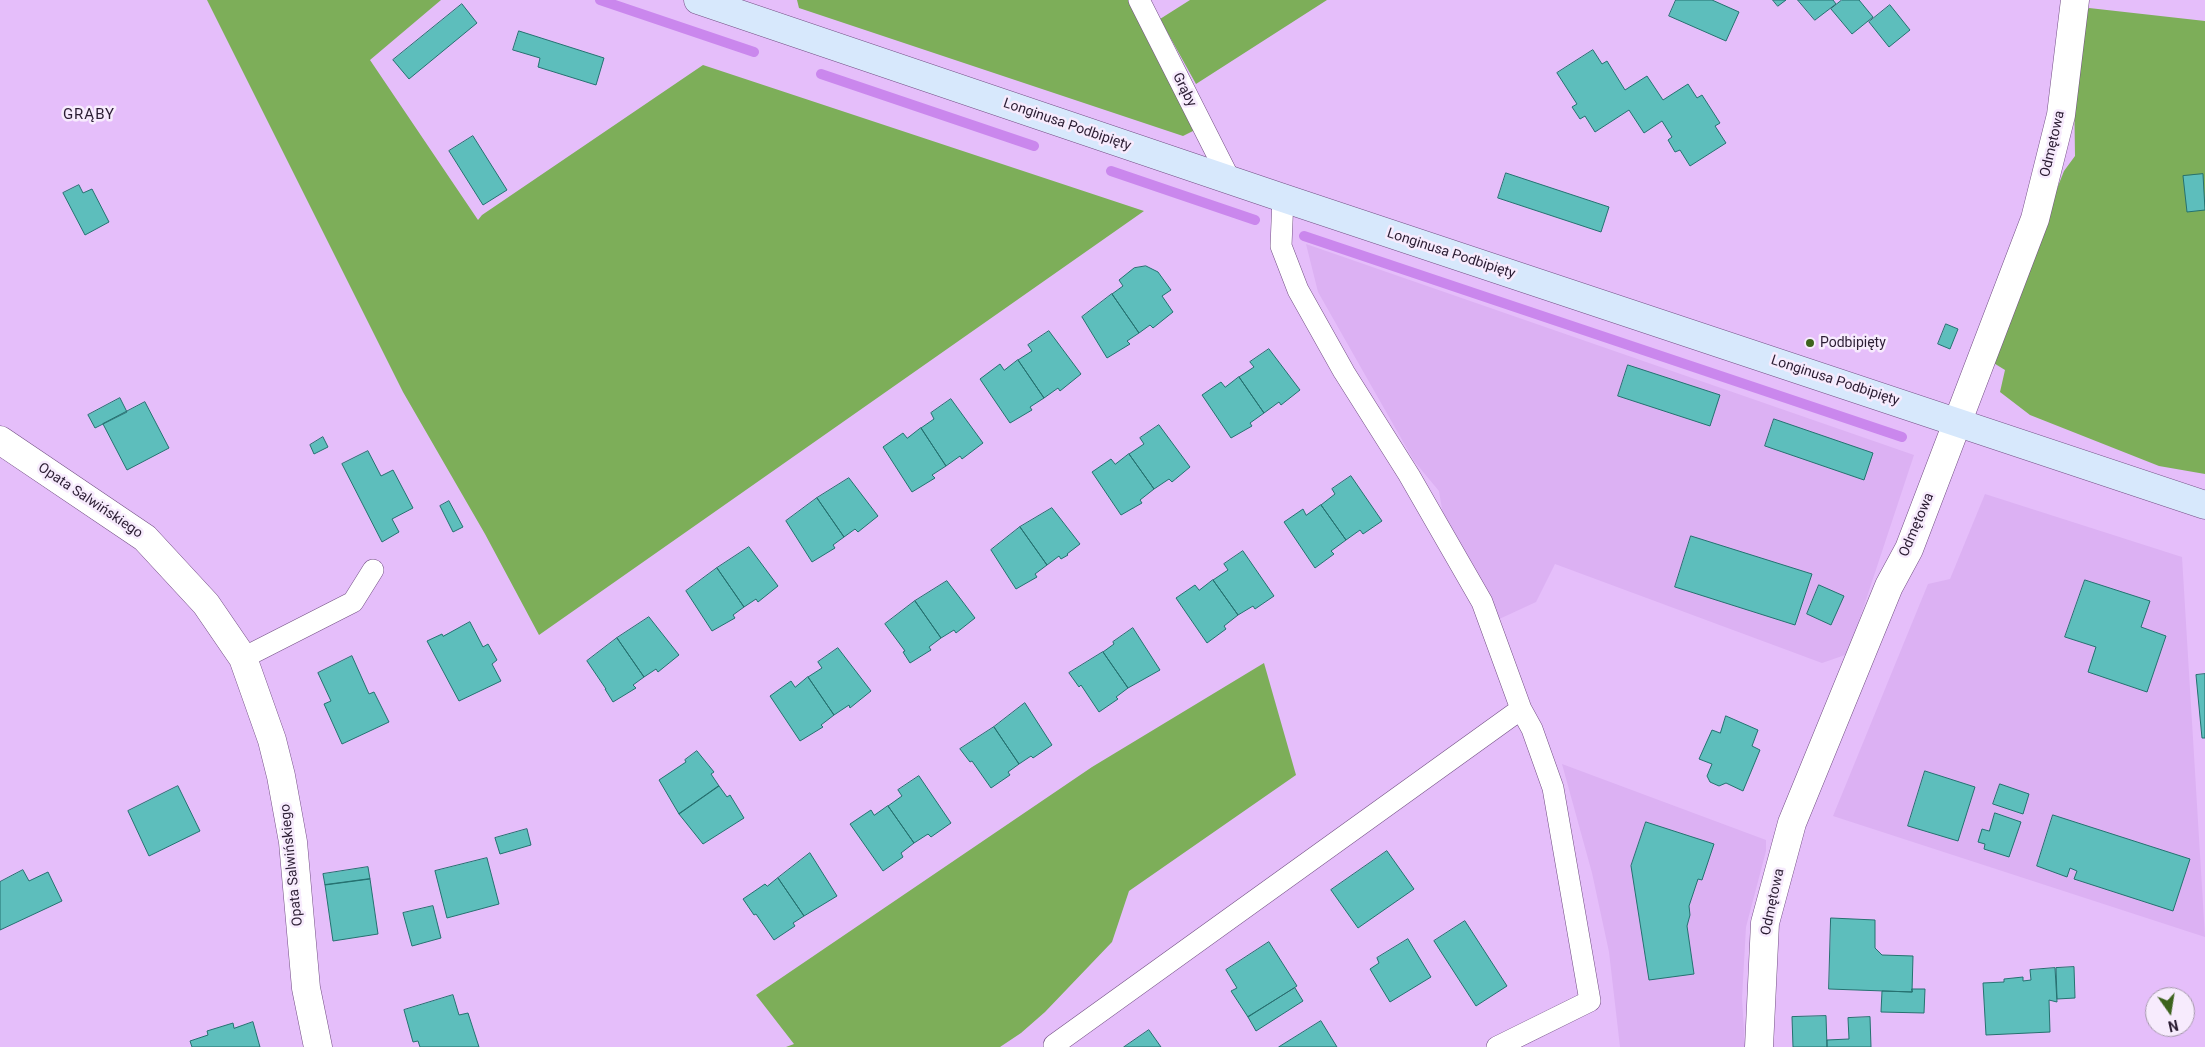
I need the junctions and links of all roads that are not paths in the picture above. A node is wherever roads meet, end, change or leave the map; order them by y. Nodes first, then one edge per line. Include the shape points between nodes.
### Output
1 (698, 0) edge
2 (1139, 0) edge
3 (2075, 0) edge
4 (1230, 180) junction
5 (1283, 198) junction
6 (1958, 422) junction
7 (0, 440) edge
8 (2205, 505) edge
9 (373, 570) dead end
10 (243, 658) junction
11 (1521, 709) junction
12 (1054, 1045) dead end
13 (318, 1047) edge
14 (1497, 1047) edge
15 (1759, 1047) edge

1 - 4 street, Longinusa Podbipięty
2 - 4 lane, Grąby
3 - 6 street, Odmętowa via 2061,115 2035,219
4 - 5 street, Longinusa Podbipięty
5 - 6 street, Longinusa Podbipięty
5 - 11 lane via 1281,246 1298,290 1482,602
6 - 8 street, Longinusa Podbipięty
6 - 15 street, Odmętowa via 1909,549 1889,586 1792,823 1765,923
7 - 10 street, Opata Salwińskiego via 145,538 206,604
9 - 10 lane via 353,602
10 - 13 street, Opata Salwińskiego via 281,776 292,842 306,988
11 - 12 lane
11 - 14 lane via 1532,729 1552,788 1590,1002

